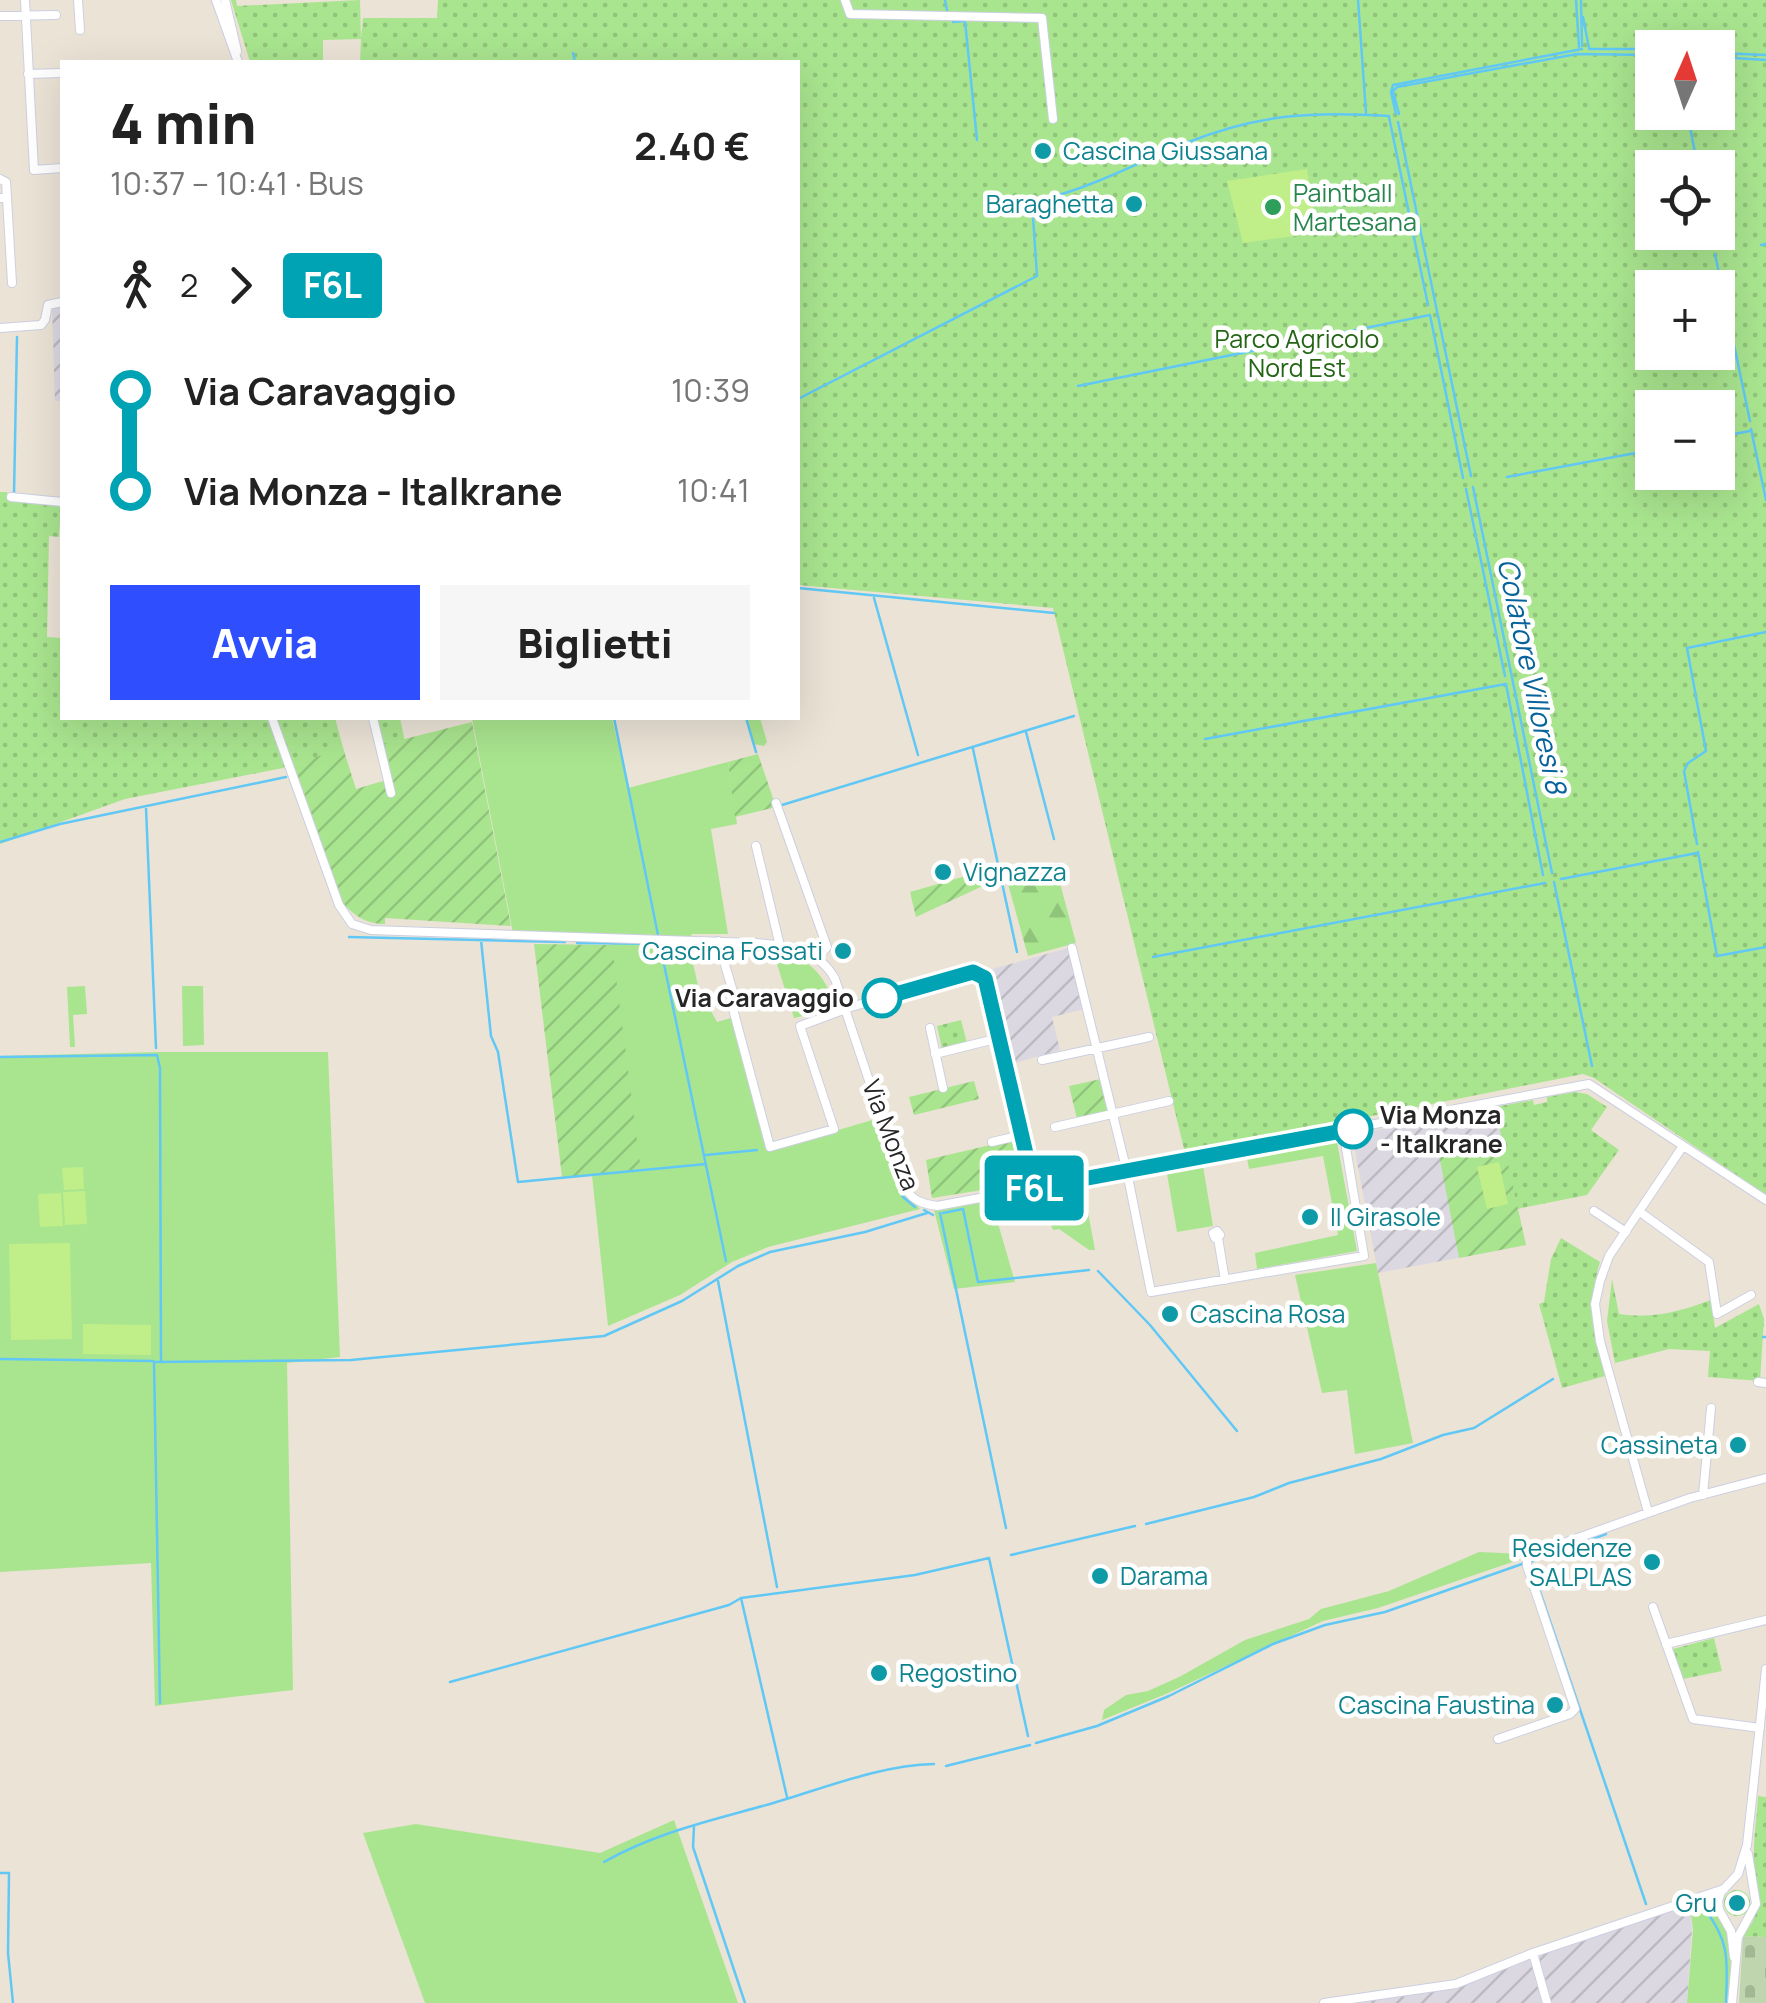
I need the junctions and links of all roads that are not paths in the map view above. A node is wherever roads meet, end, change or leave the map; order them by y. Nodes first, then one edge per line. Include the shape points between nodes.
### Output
1 (25, 0) edge
2 (78, 0) edge
3 (216, 0) edge
4 (225, 0) edge
5 (844, 0) edge
6 (56, 14) dead end
7 (26, 15) junction
8 (0, 16) edge
9 (80, 30) dead end
10 (237, 60) edge
11 (238, 60) edge
12 (60, 72) edge
13 (28, 74) junction
14 (1053, 118) dead end
15 (60, 168) edge
16 (0, 179) edge
17 (4, 198) edge
18 (12, 284) dead end
19 (60, 303) edge
20 (0, 328) edge
21 (11, 498) dead end
22 (60, 502) edge
23 (273, 720) edge
24 (374, 720) edge
25 (392, 792) dead end
26 (776, 804) dead end
27 (756, 846) dead end
28 (718, 941) junction
29 (780, 946) junction
30 (1072, 948) dead end
31 (818, 958) junction
32 (847, 1009) junction
33 (930, 1028) dead end
34 (1149, 1037) dead end
35 (999, 1038) junction
36 (1097, 1049) junction
37 (935, 1054) junction
38 (1042, 1060) dead end
39 (942, 1088) dead end
40 (1169, 1100) dead end
41 (1113, 1114) junction
42 (1056, 1127) dead end
43 (1342, 1130) junction
44 (1022, 1135) junction
45 (992, 1142) dead end
46 (1683, 1146) junction
47 (1128, 1172) junction
48 (1034, 1188) junction
49 (1766, 1200) edge
50 (1594, 1211) dead end
51 (1640, 1212) junction
52 (1626, 1232) junction
53 (1218, 1238) dead end
54 (1226, 1280) junction
55 (1751, 1295) dead end
56 (1711, 1408) dead end
57 (1766, 1478) edge
58 (1703, 1495) junction
59 (1648, 1512) junction
60 (1653, 1607) dead end
61 (1766, 1620) edge
62 (1666, 1644) junction
63 (1766, 1669) edge
64 (1764, 1714) edge
65 (1760, 1728) junction
66 (1498, 1740) dead end
67 (1747, 1845) junction
68 (1728, 1887) junction
69 (1752, 1891) junction
70 (1681, 1904) junction
71 (1723, 1915) junction
72 (1746, 1919) junction
73 (1532, 1953) junction
74 (1734, 1957) junction
75 (1402, 1992) junction
76 (1381, 2000) edge
77 (1324, 2003) edge
78 (1391, 2003) edge
79 (1548, 2003) edge
80 (1732, 2003) edge

1 - 7 street
2 - 9 street
3 - 10 street
4 - 11 street
5 - 14 street via 850,14 1042,18
6 - 7 street
7 - 8 street
7 - 13 street
12 - 13 street
13 - 15 street via 34,170
16 - 17 street via 6,182
17 - 18 street
19 - 20 street via 47,306 41,325
21 - 22 street
23 - 28 street via 348,920 371,930
24 - 25 street
26 - 31 street via 826,947
27 - 29 street
28 - 29 street
28 - 32 street via 770,1146 834,1129 800,1026
29 - 31 street
30 - 36 street
31 - 32 street, Via Monza
32 - 35 street via 973,972 987,980
32 - 48 street, Via Monza via 912,1197 937,1206
33 - 37 street
34 - 36 street
35 - 37 street
35 - 44 street
36 - 38 street
36 - 41 street
37 - 39 street
40 - 41 street
41 - 42 street
41 - 47 street
43 - 46 street, Via Monza via 1589,1084
43 - 47 street, Via Monza
43 - 54 street via 1364,1256
44 - 45 street
44 - 48 street
46 - 49 street, Via Monza
46 - 51 street
47 - 48 street, Via Monza
47 - 54 street via 1151,1292
50 - 52 street
51 - 52 street
51 - 55 street via 1709,1262 1717,1314
52 - 59 street via 1603,1270 1596,1316
53 - 54 street
56 - 58 street
57 - 58 street
58 - 59 street
59 - 66 street via 1526,1558 1574,1710
60 - 62 street
61 - 62 street
62 - 65 street via 1693,1720
63 - 64 street
64 - 65 street
65 - 67 street
67 - 68 street
67 - 69 street
68 - 69 street
68 - 70 street
68 - 71 street via 1718,1898
69 - 72 street via 1756,1905
70 - 71 street via 1706,1902
70 - 73 street
71 - 72 street
71 - 74 street
72 - 74 street
73 - 75 street via 1464,1982
73 - 79 street
74 - 80 street
75 - 76 street
75 - 78 street
76 - 77 street via 1369,1995
76 - 78 street

